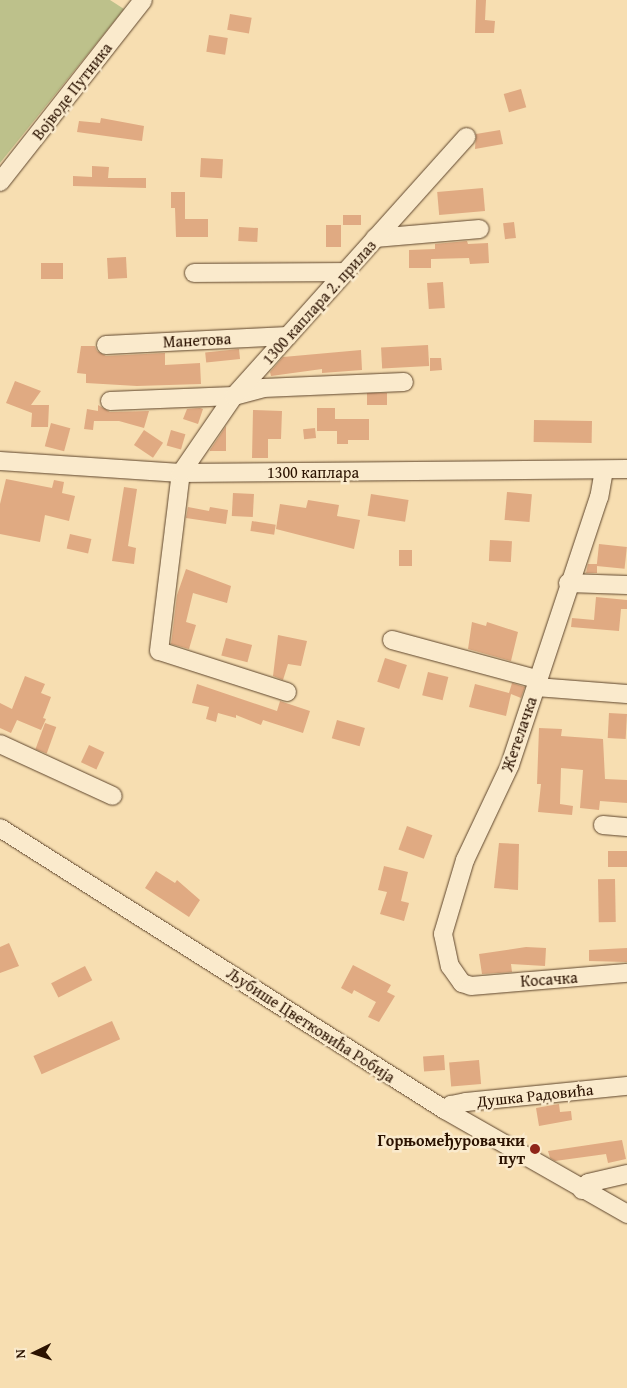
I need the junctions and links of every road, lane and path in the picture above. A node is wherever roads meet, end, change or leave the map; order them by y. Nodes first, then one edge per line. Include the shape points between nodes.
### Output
1 (143, 0) edge
2 (466, 137) dead end
3 (0, 182) edge
4 (480, 230) dead end
5 (375, 238) junction
6 (345, 272) junction
7 (194, 273) dead end
8 (288, 336) junction
9 (106, 345) dead end
10 (404, 382) dead end
11 (234, 396) junction
12 (110, 401) dead end
13 (0, 461) edge
14 (604, 470) junction
15 (627, 470) edge
16 (181, 473) junction
17 (568, 583) junction
18 (627, 585) edge
19 (392, 640) dead end
20 (536, 683) junction
21 (287, 692) dead end
22 (627, 694) edge
23 (0, 744) edge
24 (113, 796) dead end
25 (603, 825) dead end
26 (627, 827) edge
27 (0, 828) edge
28 (627, 973) edge
29 (471, 986) joint
30 (627, 1086) edge
31 (445, 1110) junction
32 (627, 1174) edge
33 (582, 1190) junction
34 (627, 1214) edge

1 - 3 street, Војводе Путника
2 - 5 street, 1300 каплара 2. прилаз
4 - 5 street
5 - 6 street, 1300 каплара 2. прилаз
6 - 7 street
6 - 8 street, 1300 каплара 2. прилаз
8 - 9 street, Манетова
8 - 11 street, 1300 каплара 2. прилаз
10 - 11 street via 263,388
11 - 12 street
11 - 16 street, 1300 каплара 2. прилаз
13 - 16 street, 1300 каплара
14 - 15 street, 1300 каплара
14 - 16 street, 1300 каплара
14 - 17 street, Жетелачка via 599,498
16 - 21 street via 159,651
17 - 18 street
17 - 20 street, Жетелачка
19 - 20 street
20 - 22 street
20 - 29 street, Жетелачка via 510,765 468,853 446,917 443,934 450,966 462,983
23 - 24 street
25 - 26 street
27 - 31 street, Љубише Цветковића Робија
28 - 29 street, Косачка
30 - 31 street, Душка Радовића via 466,1102 451,1105
31 - 33 street, Љубише Цветковића Робија
32 - 33 street via 588,1183
33 - 34 street, Љубише Цветковића Робија

